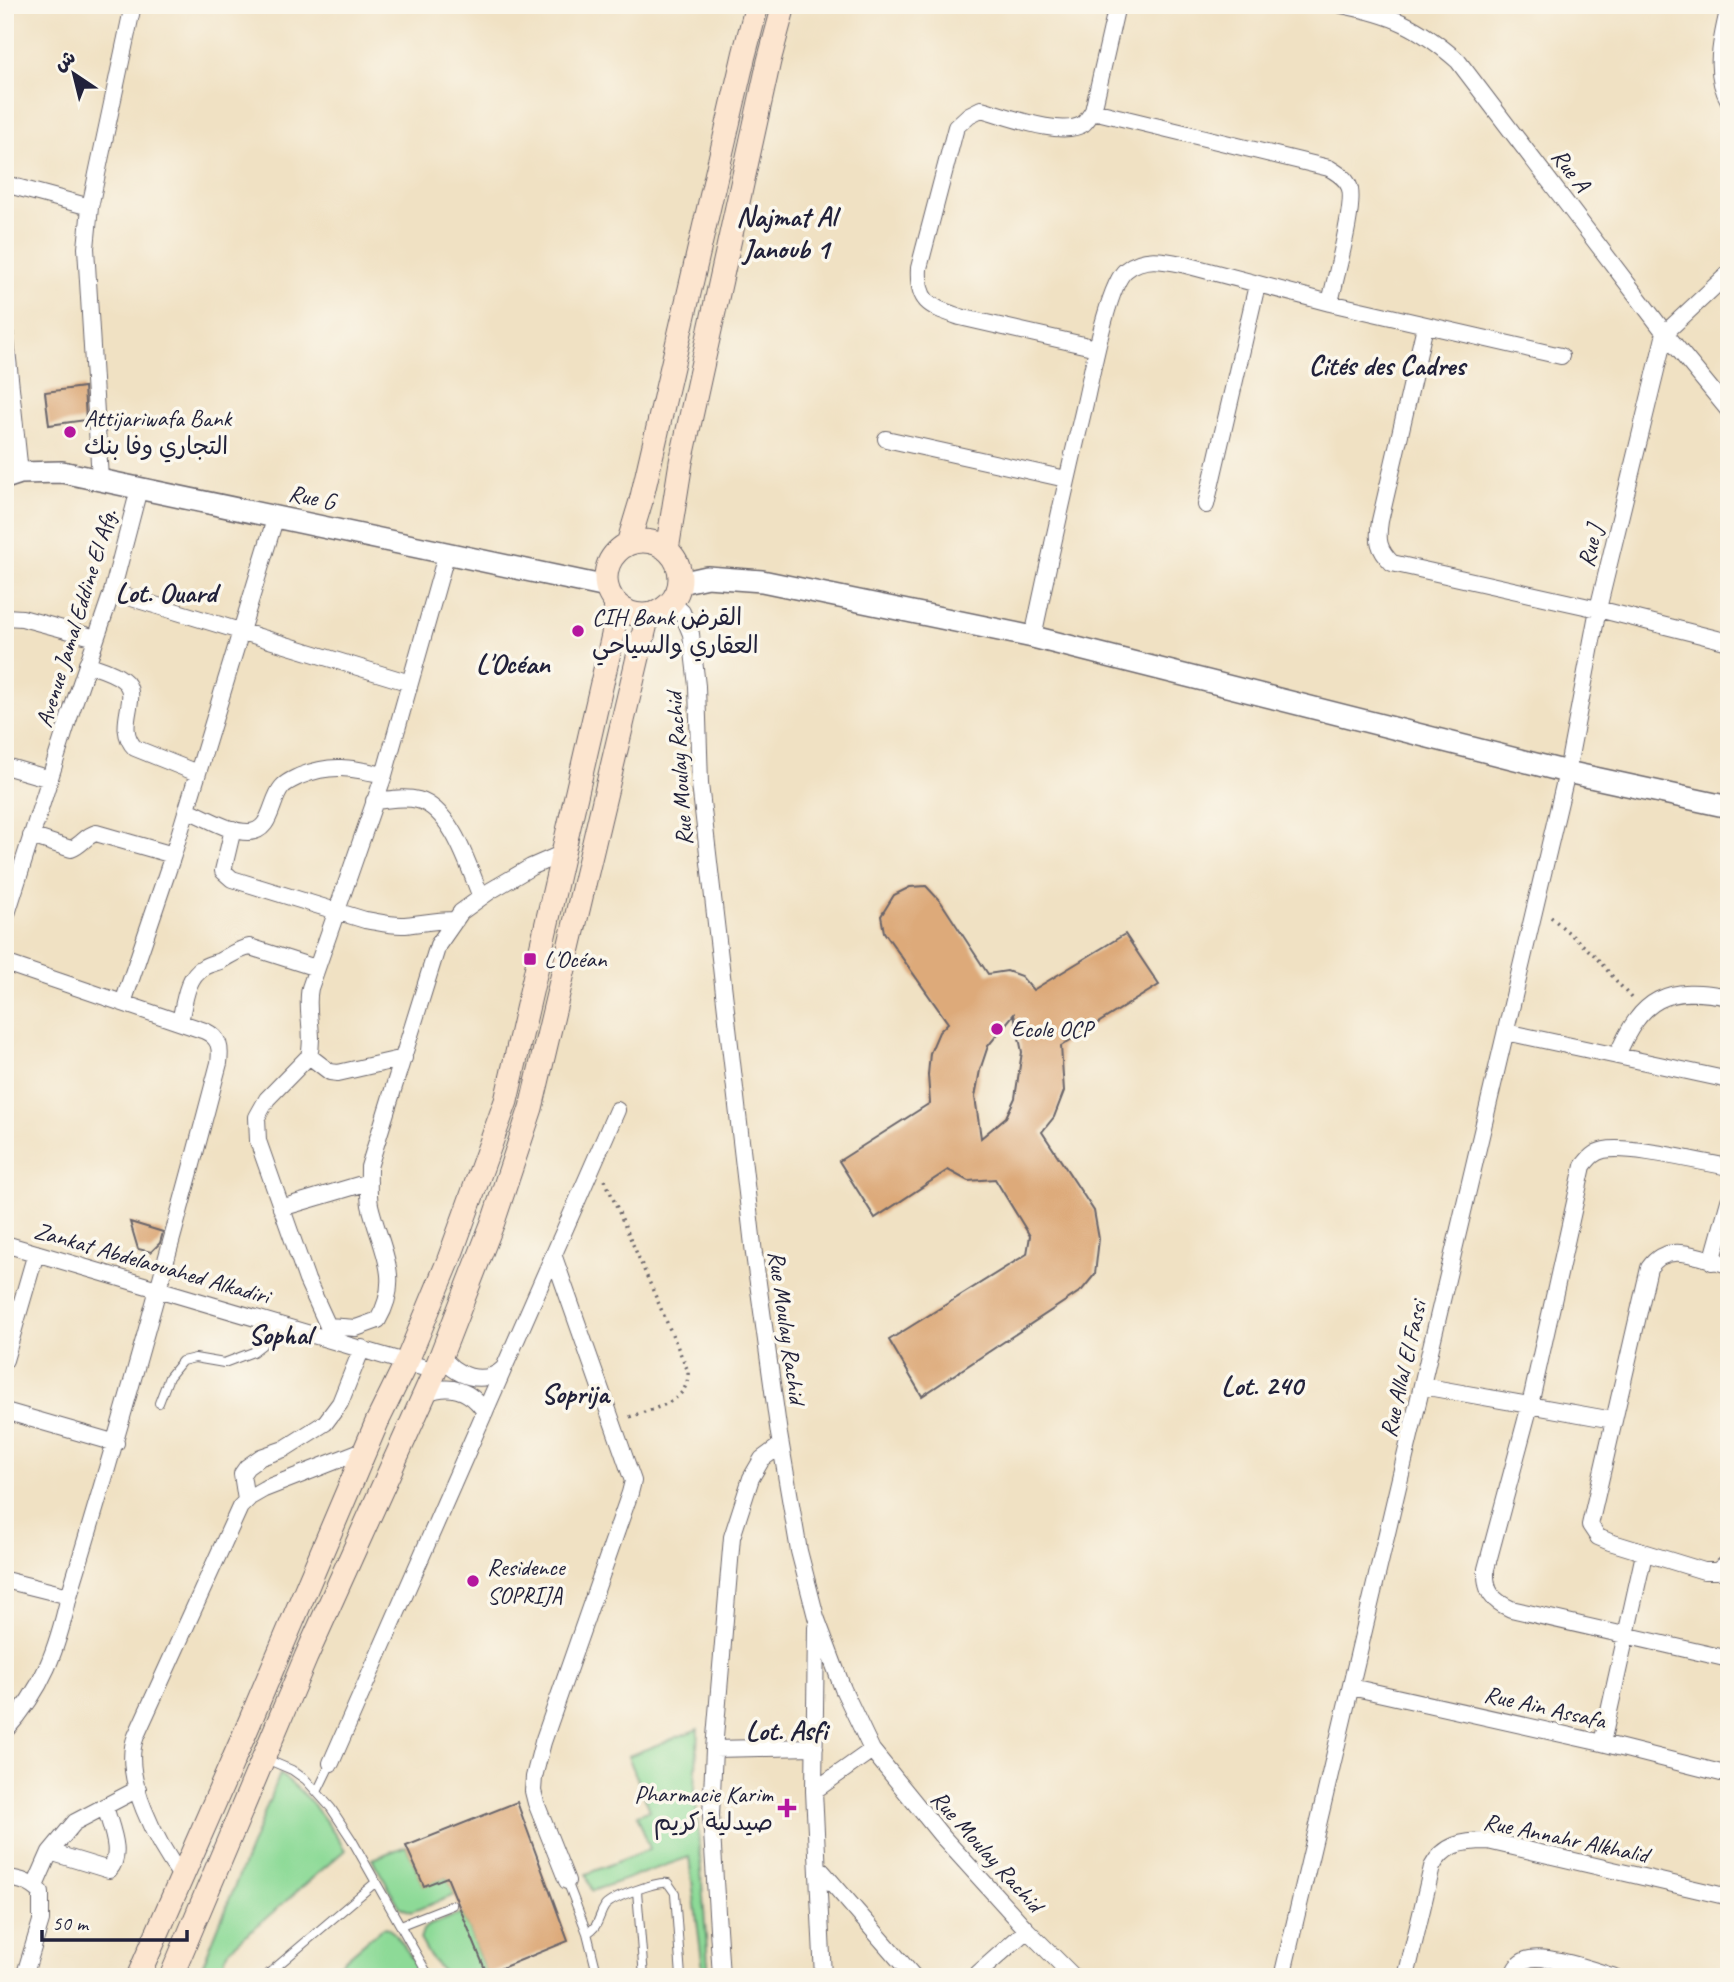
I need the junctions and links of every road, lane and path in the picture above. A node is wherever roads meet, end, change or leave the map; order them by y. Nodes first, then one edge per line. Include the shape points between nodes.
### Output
1 (133, 5) edge
2 (757, 5) edge
3 (784, 5) edge
4 (1116, 5) edge
5 (1340, 5) edge
6 (1729, 7) edge
7 (1729, 101) edge
8 (1093, 111) junction
9 (5, 184) edge
10 (90, 207) junction
11 (1729, 273) edge
12 (1257, 285) junction
13 (1329, 303) junction
14 (1425, 326) junction
15 (5, 331) edge
16 (1665, 332) junction
17 (1097, 348) junction
18 (1561, 356) dead end
19 (1729, 411) edge
20 (886, 439) dead end
21 (13, 475) edge
22 (100, 479) junction
23 (1066, 479) junction
24 (139, 489) junction
25 (1206, 505) dead end
26 (276, 516) junction
27 (628, 544) junction
28 (667, 550) junction
29 (447, 551) junction
30 (112, 592) junction
31 (676, 593) junction
32 (611, 595) junction
33 (1598, 609) junction
34 (648, 615) junction
35 (5, 617) edge
36 (239, 633) junction
37 (1033, 637) junction
38 (96, 638) junction
39 (1729, 642) edge
40 (87, 664) junction
41 (410, 683) junction
42 (5, 766) edge
43 (1567, 772) junction
44 (197, 773) junction
45 (384, 775) junction
46 (50, 779) junction
47 (374, 802) junction
48 (1729, 807) edge
49 (187, 810) junction
50 (233, 830) junction
51 (32, 836) junction
52 (563, 853) junction
53 (173, 855) junction
54 (481, 897) junction
55 (1536, 906) junction
56 (338, 910) junction
57 (6, 916) edge
58 (456, 920) junction
59 (5, 963) edge
60 (316, 968) junction
61 (1729, 997) edge
62 (123, 1003) junction
63 (1642, 1011) junction
64 (180, 1022) junction
65 (1506, 1032) junction
66 (309, 1056) junction
67 (1617, 1056) junction
68 (404, 1058) junction
69 (1729, 1080) edge
70 (617, 1110) dead end
71 (595, 1160) junction
72 (1729, 1167) edge
73 (369, 1182) junction
74 (1729, 1201) edge
75 (281, 1208) junction
76 (5, 1244) edge
77 (36, 1253) junction
78 (554, 1257) junction
79 (1712, 1262) junction
80 (1729, 1265) edge
81 (160, 1289) junction
82 (274, 1322) junction
83 (328, 1326) junction
84 (337, 1340) junction
85 (362, 1348) junction
86 (5, 1360) edge
87 (407, 1361) junction
88 (438, 1363) junction
89 (505, 1367) junction
90 (1422, 1386) junction
91 (426, 1392) junction
92 (159, 1403) dead end
93 (1530, 1405) junction
94 (5, 1411) edge
95 (485, 1412) junction
96 (1613, 1420) junction
97 (612, 1424) junction
98 (116, 1443) junction
99 (781, 1445) junction
100 (366, 1449) junction
101 (246, 1500) junction
102 (1644, 1553) junction
103 (1729, 1562) edge
104 (5, 1580) edge
105 (69, 1595) junction
106 (816, 1617) junction
107 (1627, 1635) junction
108 (1729, 1659) edge
109 (1351, 1687) junction
110 (5, 1731) edge
111 (1602, 1743) junction
112 (815, 1747) junction
113 (714, 1749) junction
114 (872, 1750) junction
115 (264, 1758) junction
116 (331, 1763) joint
117 (1729, 1774) edge
118 (138, 1789) junction
119 (814, 1791) junction
120 (317, 1792) junction
121 (105, 1806) junction
122 (50, 1852) junction
123 (820, 1869) junction
124 (5, 1877) edge
125 (182, 1877) junction
126 (567, 1881) joint
127 (376, 1882) junction
128 (35, 1886) junction
129 (637, 1891) junction
130 (1729, 1897) edge
131 (452, 1905) dead end
132 (401, 1925) junction
133 (1027, 1930) junction
134 (587, 1933) junction
135 (269, 1973) dead end
136 (24, 1977) edge
137 (138, 1977) edge
138 (171, 1977) edge
139 (432, 1977) edge
140 (598, 1977) edge
141 (644, 1977) edge
142 (681, 1977) edge
143 (721, 1977) edge
144 (823, 1977) edge
145 (914, 1977) edge
146 (974, 1977) edge
147 (1073, 1977) edge
148 (1282, 1977) edge
149 (1406, 1977) edge
150 (1512, 1977) edge
151 (1615, 1977) edge

1 - 10 street
2 - 27 main road via 642,501
3 - 28 main road via 686,437
4 - 8 street
5 - 16 street, Rue A via 1414,26 1458,61
6 - 7 street via 1720,68
8 - 13 street via 1341,174 1350,187 1351,204
8 - 17 street via 1084,123 1057,129 981,109 957,127 919,268 918,287 923,299 960,317
9 - 10 street
10 - 22 street via 86,248
11 - 16 street
12 - 13 street
12 - 17 street via 1182,264 1141,261 1124,271
12 - 25 street
13 - 14 street
14 - 18 street
14 - 33 street via 1380,521 1381,552 1392,563
15 - 21 street
16 - 19 street, Rue A
16 - 33 street, Rue J
17 - 23 street
20 - 23 street
21 - 22 street, Rue G via 62,472
22 - 24 street, Rue G
23 - 37 street
24 - 26 street, Rue G
24 - 30 street, Avenue Jamal Eddine El Afg.
26 - 29 street, Rue G
26 - 36 street
27 - 28 main road via 648,541
27 - 32 main road via 618,551 607,571
28 - 31 main road via 678,565
29 - 32 street, Rue G
29 - 41 street
30 - 36 street
30 - 38 street, Avenue Jamal Eddine El Afg.
31 - 34 main road
31 - 37 street via 707,578 762,581
31 - 99 street, Rue Moulay Rachid via 691,634 714,916
32 - 34 main road via 625,610
32 - 52 main road via 613,635
33 - 39 street
33 - 43 street, Rue J
34 - 88 main road via 531,1108
35 - 38 street
36 - 41 street
36 - 44 street
37 - 43 street
38 - 40 street, Avenue Jamal Eddine El Afg.
40 - 44 street via 124,680 129,688 125,731 135,748
40 - 46 street, Avenue Jamal Eddine El Afg.
41 - 45 street
42 - 46 street
43 - 48 street
43 - 55 street, Rue Allal El Fassi
44 - 49 street
45 - 47 street
45 - 50 street via 344,767 292,779 281,788 262,826 250,832
46 - 51 street, Avenue Jamal Eddine El Afg.
47 - 54 street via 416,799 430,804 456,836
47 - 56 street
49 - 50 street
49 - 53 street
50 - 56 street via 223,864 227,877
51 - 53 street via 71,849 96,833
51 - 57 street, Avenue Jamal Eddine El Afg.
52 - 54 street
52 - 87 main road via 506,1101
53 - 62 street
54 - 58 street
55 - 63 path via 1594,955
55 - 65 street, Rue Allal El Fassi
56 - 58 street via 395,925
56 - 60 street
58 - 68 street via 438,945
59 - 62 street
60 - 64 street via 250,947 240,948 195,974
60 - 66 street via 307,1000
61 - 63 street via 1698,991 1662,998
62 - 64 street
63 - 67 street
64 - 81 street via 213,1035 221,1049
65 - 67 street
65 - 90 street, Rue Allal El Fassi
66 - 68 street via 338,1073
66 - 75 street via 267,1099 257,1117 258,1141
67 - 69 street
68 - 73 street via 369,1167
70 - 71 street
71 - 78 street
71 - 97 path via 688,1371 682,1394
72 - 93 street via 1623,1149 1591,1155 1577,1184
73 - 75 street
73 - 83 street via 370,1204 386,1253 387,1305 378,1320 356,1328
74 - 79 street
75 - 83 street
76 - 77 street, Zankat Abdelaouahed Alkadiri
77 - 81 street, Zankat Abdelaouahed Alkadiri
77 - 86 street
78 - 89 street
78 - 97 street
79 - 80 street
79 - 96 street via 1679,1252 1655,1258
81 - 82 street, Zankat Abdelaouahed Alkadiri
81 - 98 street
82 - 84 street, Zankat Abdelaouahed Alkadiri
82 - 92 lane via 253,1352 224,1363 195,1358 182,1361 169,1377
83 - 84 street
84 - 85 street, Zankat Abdelaouahed Alkadiri
85 - 87 street, Zankat Abdelaouahed Alkadiri
85 - 101 street via 340,1403 325,1423 247,1467 242,1475
87 - 88 street, Zankat Abdelaouahed Alkadiri
87 - 100 main road
88 - 89 street, Zankat Abdelaouahed Alkadiri via 467,1376 489,1377
88 - 91 main road
89 - 95 street
90 - 93 street
90 - 109 street, Rue Allal El Fassi
91 - 95 street via 450,1387
91 - 115 main road
93 - 96 street
93 - 107 street via 1486,1569 1489,1595 1511,1609
94 - 98 street
95 - 116 street
96 - 102 street via 1590,1525 1598,1537
97 - 126 street via 633,1481 534,1777 536,1803
98 - 105 street
99 - 106 street, Rue Moulay Rachid
99 - 113 street via 762,1459 751,1478 732,1537
100 - 101 street
100 - 125 main road
101 - 118 street via 231,1524 132,1747
102 - 103 street via 1704,1571 1717,1571
102 - 107 street
104 - 105 street
105 - 110 street via 45,1676
106 - 112 street
106 - 114 street, Rue Moulay Rachid via 842,1689
107 - 108 street
107 - 111 street
109 - 111 street, Rue Ain Assafa
109 - 148 street, Rue Allal El Fassi
111 - 117 street, Rue Ain Assafa
112 - 113 street
112 - 119 street
113 - 143 street via 710,1816
114 - 119 street
114 - 133 street, Rue Moulay Rachid
115 - 120 lane via 292,1770
115 - 138 main road
116 - 120 lane
118 - 121 street
118 - 125 street via 165,1855
119 - 123 street
120 - 127 lane
121 - 122 street via 75,1822
121 - 122 street via 117,1854 109,1870
122 - 128 street
123 - 144 street
123 - 145 street
124 - 128 street
125 - 137 main road
126 - 134 lane
127 - 132 lane
127 - 135 lane
128 - 136 street via 43,1909
129 - 134 lane via 611,1901 597,1926
129 - 141 lane
129 - 142 lane via 663,1882 674,1889
130 - 149 street, Rue Annahr Alkhalid via 1488,1841 1452,1845 1432,1867
131 - 132 lane
132 - 139 lane
133 - 146 street
133 - 147 street, Rue Moulay Rachid
134 - 140 lane
150 - 151 street via 1527,1958 1544,1958

